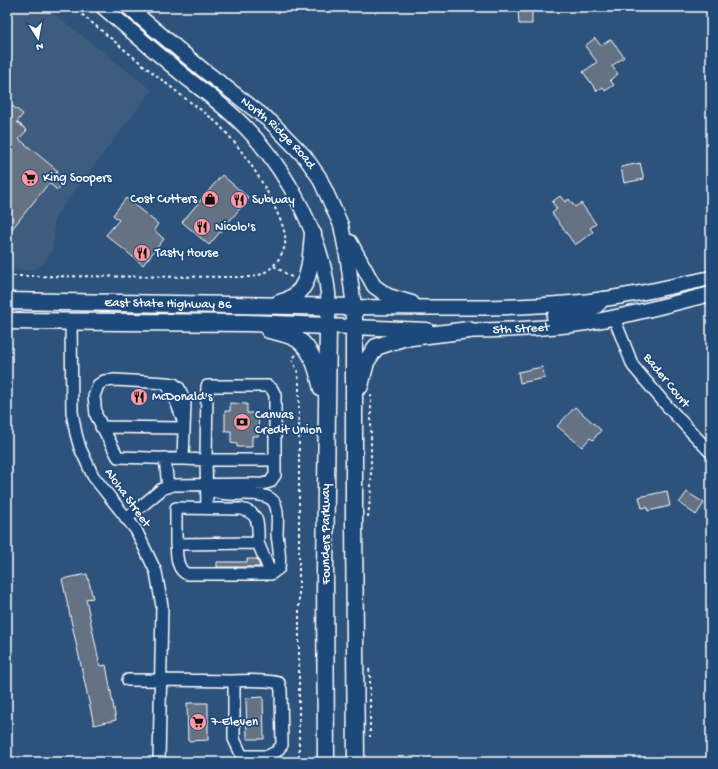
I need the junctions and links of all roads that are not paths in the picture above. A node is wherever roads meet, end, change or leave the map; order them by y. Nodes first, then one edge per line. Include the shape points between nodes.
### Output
1 (103, 7) edge
2 (128, 7) edge
3 (341, 226) junction
4 (312, 234) junction
5 (711, 278) edge
6 (711, 286) edge
7 (711, 294) edge
8 (602, 299) junction
9 (7, 301) edge
10 (252, 305) junction
11 (328, 306) junction
12 (354, 307) junction
13 (426, 308) junction
14 (614, 318) junction
15 (7, 321) edge
16 (71, 322) junction
17 (247, 323) junction
18 (328, 326) junction
19 (354, 327) junction
20 (443, 330) junction
21 (469, 330) junction
22 (354, 407) junction
23 (183, 424) junction
24 (101, 427) junction
25 (327, 432) junction
26 (710, 452) dead end
27 (165, 458) junction
28 (183, 459) junction
29 (206, 460) junction
30 (275, 460) junction
31 (206, 485) junction
32 (168, 487) junction
33 (207, 508) junction
34 (126, 519) junction
35 (176, 544) junction
36 (258, 544) junction
37 (271, 574) junction
38 (128, 680) dead end
39 (160, 680) junction
40 (234, 681) junction
41 (159, 762) edge
42 (326, 762) edge
43 (356, 762) edge

1 - 4 main road, North Ridge Road via 249,130 291,187
2 - 3 main road, North Ridge Road via 270,122 293,144 319,177
3 - 12 main road, North Ridge Road
3 - 13 main road via 374,286 388,296
4 - 10 highway via 306,283 300,292 281,303
4 - 11 main road, North Ridge Road via 323,268
5 - 8 main road, 5th Street
6 - 14 main road via 623,307 614,313
7 - 14 main road, 5th Street
8 - 13 main road, 5th Street via 528,306
8 - 20 main road via 597,306 578,313
9 - 10 highway, East State Highway 86
10 - 11 highway, East State Highway 86
11 - 12 highway, 5th Street
11 - 18 main road, Founders Parkway
12 - 13 main road, 5th Street
12 - 19 highway
14 - 21 main road, 5th Street via 522,329
14 - 26 street, Bader Court via 633,366
15 - 16 highway, East State Highway 86
16 - 17 highway, East State Highway 86
16 - 34 street, Aloha Street via 72,412 76,434 93,476
17 - 18 highway, East State Highway 86
17 - 25 highway via 296,338 305,346 316,364
18 - 19 main road, 5th Street
18 - 25 highway, Founders Parkway
19 - 20 main road, 5th Street
19 - 22 highway
20 - 21 main road, 5th Street
21 - 22 highway via 403,338 376,347 366,362
22 - 43 highway
23 - 24 street
23 - 24 street via 185,410 182,395 174,384 115,380 104,381 98,385 94,396 96,415
23 - 28 street
24 - 27 street via 118,457
25 - 42 highway, Founders Parkway
27 - 28 street
27 - 32 street
28 - 29 street
29 - 30 street
29 - 30 street via 207,386 268,386 275,395
29 - 31 street
30 - 31 street via 275,475 270,482
31 - 32 street
31 - 33 street
31 - 37 street via 224,494 259,495 269,497 275,502 280,562 279,568
32 - 34 street via 162,489
33 - 35 street via 176,508
33 - 36 street via 247,510 258,523
34 - 39 street, Aloha Street via 136,530 156,572 162,606
35 - 36 street
35 - 37 street via 179,568 187,574
36 - 37 street
38 - 39 street
39 - 40 street
39 - 41 street, Aloha Street
40 - 40 street via 279,683 282,745 276,752 268,756 242,756 237,748 234,739

